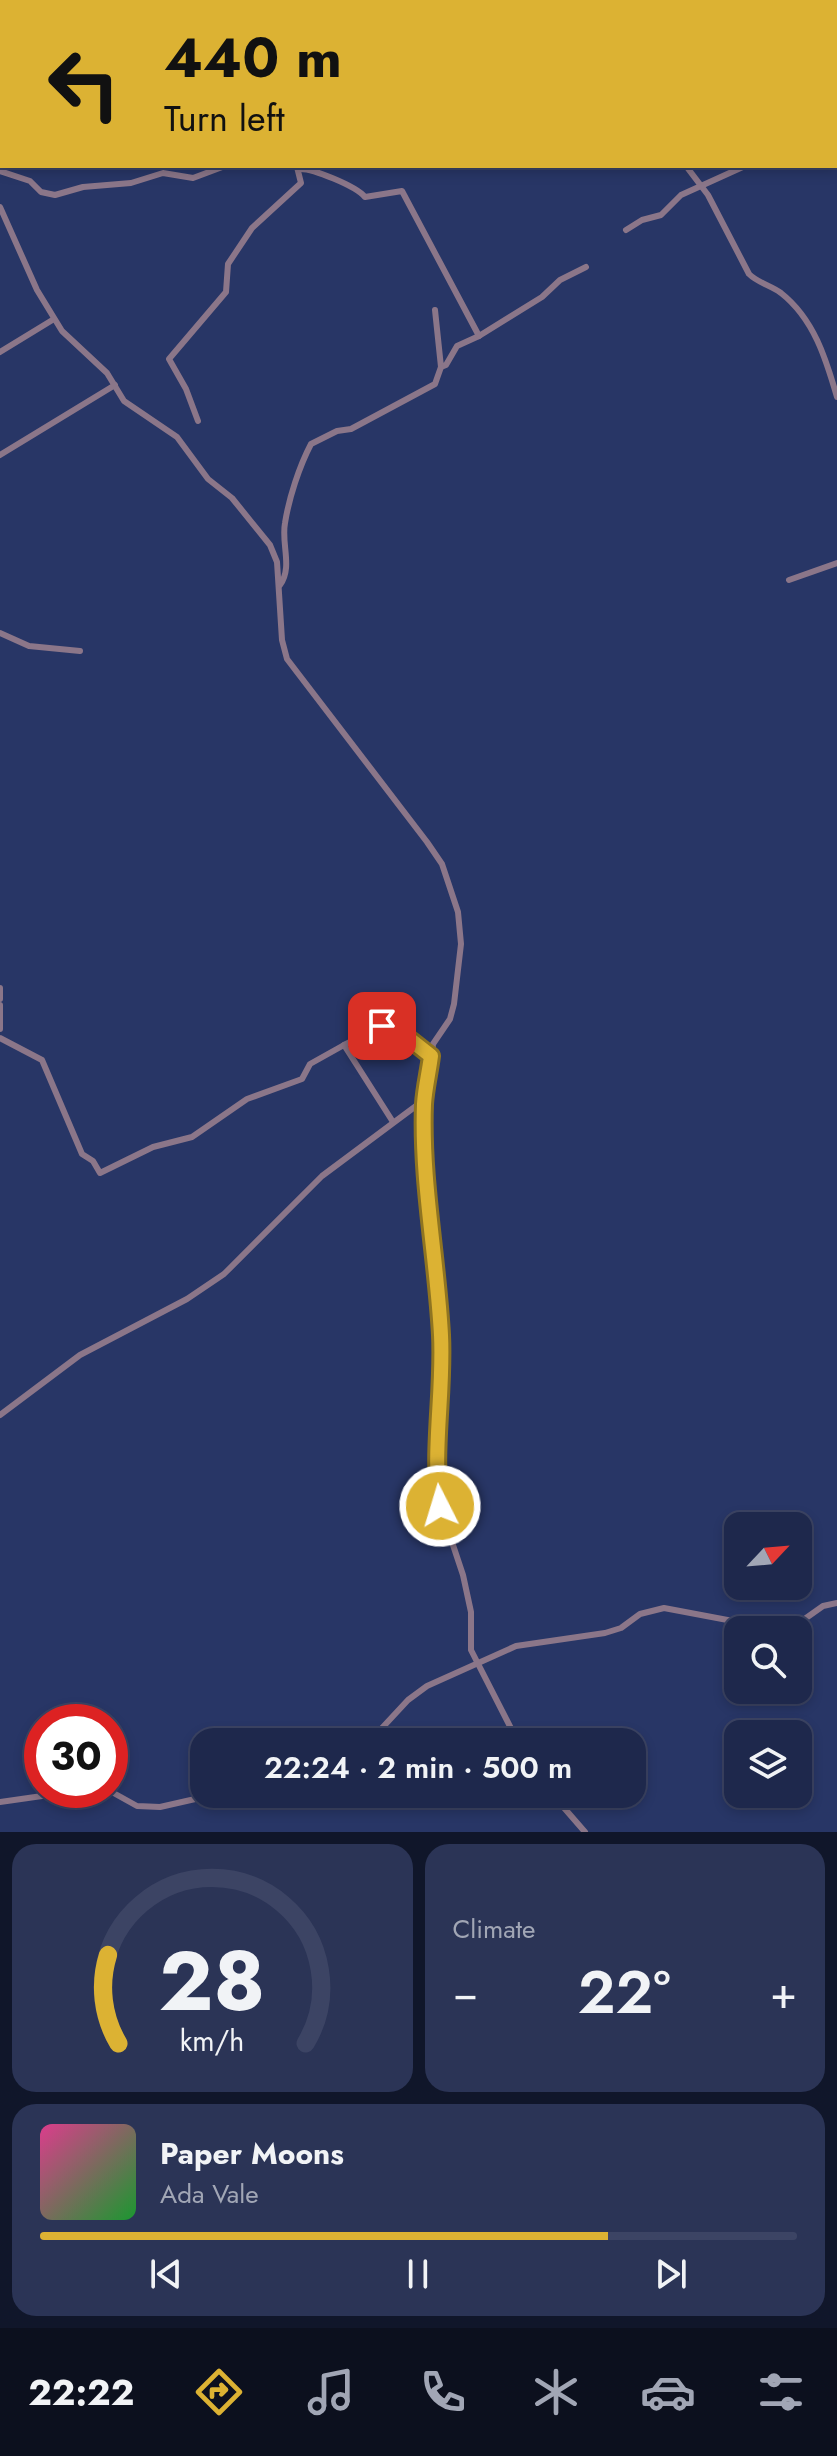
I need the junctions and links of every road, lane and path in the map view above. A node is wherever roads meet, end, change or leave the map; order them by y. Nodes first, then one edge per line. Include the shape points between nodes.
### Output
1 (220, 168) edge
2 (297, 168) edge
3 (687, 168) edge
4 (741, 168) edge
5 (0, 171) edge
6 (700, 187) junction
7 (0, 207) edge
8 (626, 230) dead end
9 (586, 267) dead end
10 (435, 310) dead end
11 (54, 319) junction
12 (479, 336) junction
13 (0, 352) edge
14 (441, 367) junction
15 (115, 385) junction
16 (837, 397) edge
17 (198, 421) dead end
18 (0, 455) edge
19 (837, 563) edge
20 (789, 580) dead end
21 (280, 585) junction
22 (0, 633) edge
23 (80, 651) dead end
24 (0, 988) edge
25 (0, 999) edge
26 (0, 1005) edge
27 (0, 1029) edge
28 (0, 1038) edge
29 (344, 1045) junction
30 (431, 1056) junction
31 (424, 1100) junction
32 (393, 1122) junction
33 (0, 1415) edge
34 (837, 1603) edge
35 (477, 1665) junction
36 (382, 1728) edge
37 (511, 1728) edge
38 (190, 1800) edge
39 (0, 1802) edge
40 (564, 1808) edge
41 (585, 1832) edge

1 - 5 street via 193,178 163,173 55,195
2 - 12 street via 317,170 365,197 402,191
2 - 17 street via 301,183 252,228 228,264 226,292 169,359
3 - 6 street
4 - 6 street
6 - 8 street via 672,201 661,215
6 - 16 street via 749,274 781,293 800,314 824,351
7 - 11 street
9 - 12 street
10 - 14 street
11 - 13 street
11 - 15 street
12 - 14 street via 457,346
14 - 21 street via 435,384 311,444 285,523 287,571
15 - 18 street
15 - 21 street via 124,401 177,437 208,479 232,498 270,545
19 - 20 street
21 - 30 street via 287,659 427,842 452,889 460,933 459,973 450,1019
22 - 23 street via 29,646
24 - 25 street
26 - 27 street
28 - 29 street via 42,1060 82,1154 100,1173 153,1147 192,1137 247,1099 302,1079 310,1064
29 - 30 street via 393,1026
29 - 32 street
30 - 31 street
31 - 32 street
31 - 35 street via 441,1333 437,1482 463,1575
32 - 33 street via 322,1176 224,1274 80,1355
34 - 35 street via 779,1627 664,1608 605,1633 516,1646
35 - 36 street via 427,1686
35 - 37 street
38 - 39 street via 137,1806 110,1791
40 - 41 street

